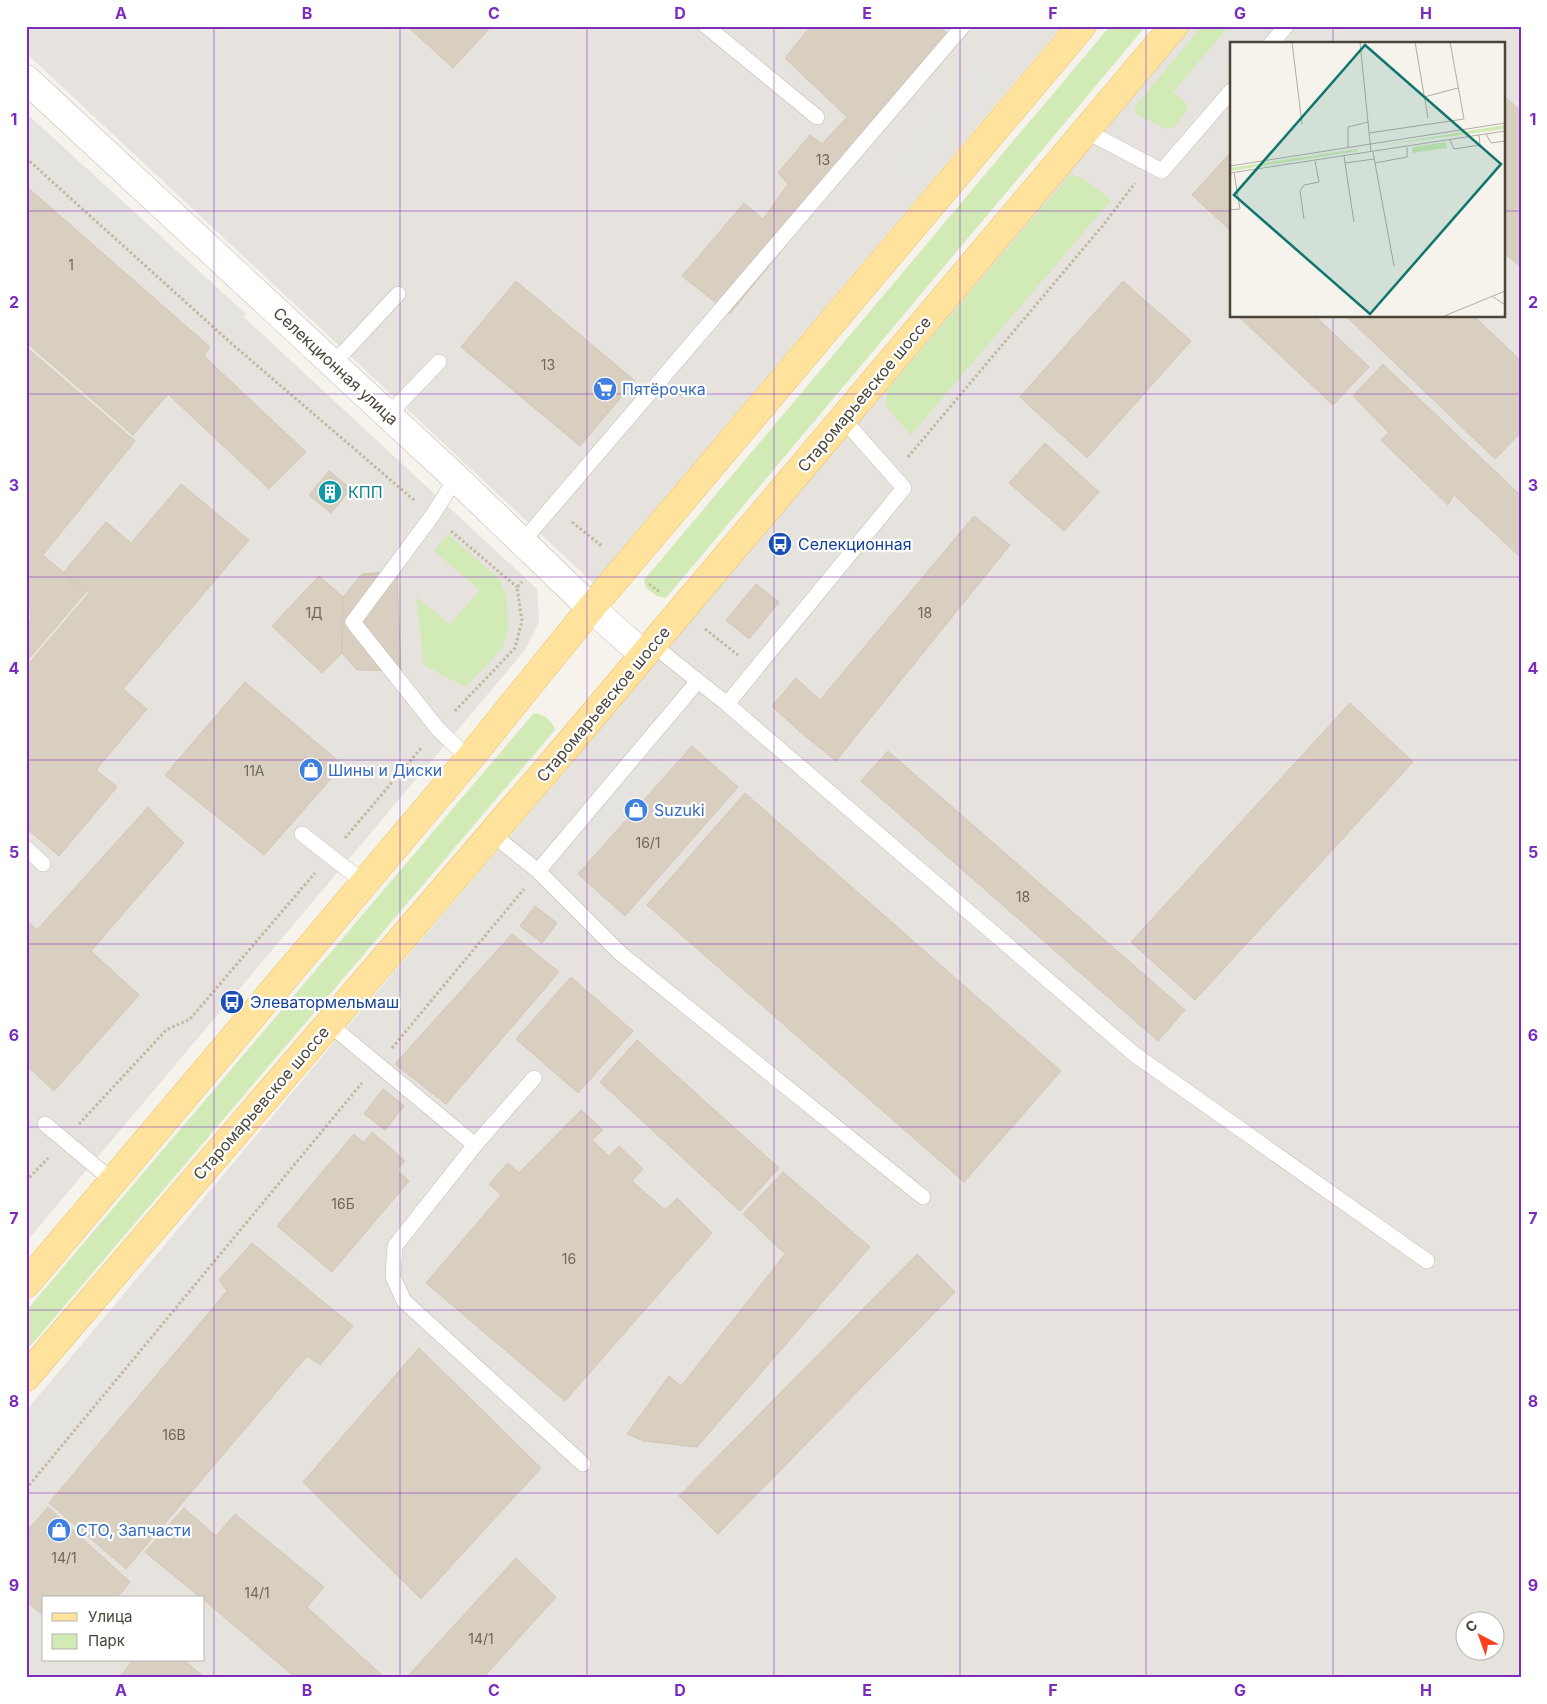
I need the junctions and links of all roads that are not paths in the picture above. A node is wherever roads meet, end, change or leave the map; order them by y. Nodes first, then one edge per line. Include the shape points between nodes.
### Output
1 (706, 26) edge
2 (963, 26) edge
3 (1082, 26) edge
4 (1174, 26) edge
5 (1286, 26) edge
6 (1273, 42) edge
7 (26, 79) edge
8 (1230, 92) edge
9 (817, 117) dead end
10 (1086, 131) junction
11 (398, 294) dead end
12 (439, 362) dead end
13 (333, 364) junction
14 (388, 415) junction
15 (843, 419) junction
16 (456, 478) junction
17 (532, 550) junction
18 (591, 608) junction
19 (648, 650) junction
20 (698, 681) junction
21 (727, 704) junction
22 (469, 759) junction
23 (302, 834) dead end
24 (492, 834) junction
25 (26, 848) edge
26 (44, 864) dead end
27 (538, 871) junction
28 (365, 883) junction
29 (329, 1024) junction
30 (534, 1078) dead end
31 (45, 1124) dead end
32 (474, 1145) junction
33 (113, 1181) junction
34 (923, 1197) dead end
35 (1427, 1261) dead end
36 (26, 1284) edge
37 (26, 1377) edge
38 (583, 1464) dead end

1 - 9 lane
2 - 17 lane
3 - 18 main road
4 - 10 main road, Старомарьевское шоссе
5 - 6 lane
7 - 13 street, Селекционная улица
8 - 10 lane via 1162,171
10 - 15 main road, Старомарьевское шоссе
11 - 13 lane
12 - 14 lane
13 - 14 street, Селекционная улица
14 - 16 street, Селекционная улица
15 - 19 main road, Старомарьевское шоссе
15 - 21 lane via 904,488
16 - 17 street, Селекционная улица
16 - 22 lane via 432,516 353,622 438,729
17 - 18 street, Селекционная улица
18 - 19 street, Селекционная улица
18 - 22 main road
19 - 20 lane
19 - 24 main road, Старомарьевское шоссе
20 - 21 lane
20 - 27 lane
21 - 35 lane via 1134,1054
22 - 28 main road
23 - 28 lane
24 - 27 lane
24 - 29 main road, Старомарьевское шоссе
25 - 26 lane
27 - 34 lane via 620,952
28 - 33 main road
29 - 32 lane
29 - 37 main road, Старомарьевское шоссе
30 - 32 lane
31 - 33 lane
32 - 38 lane via 395,1246 393,1277 404,1301
33 - 36 main road

